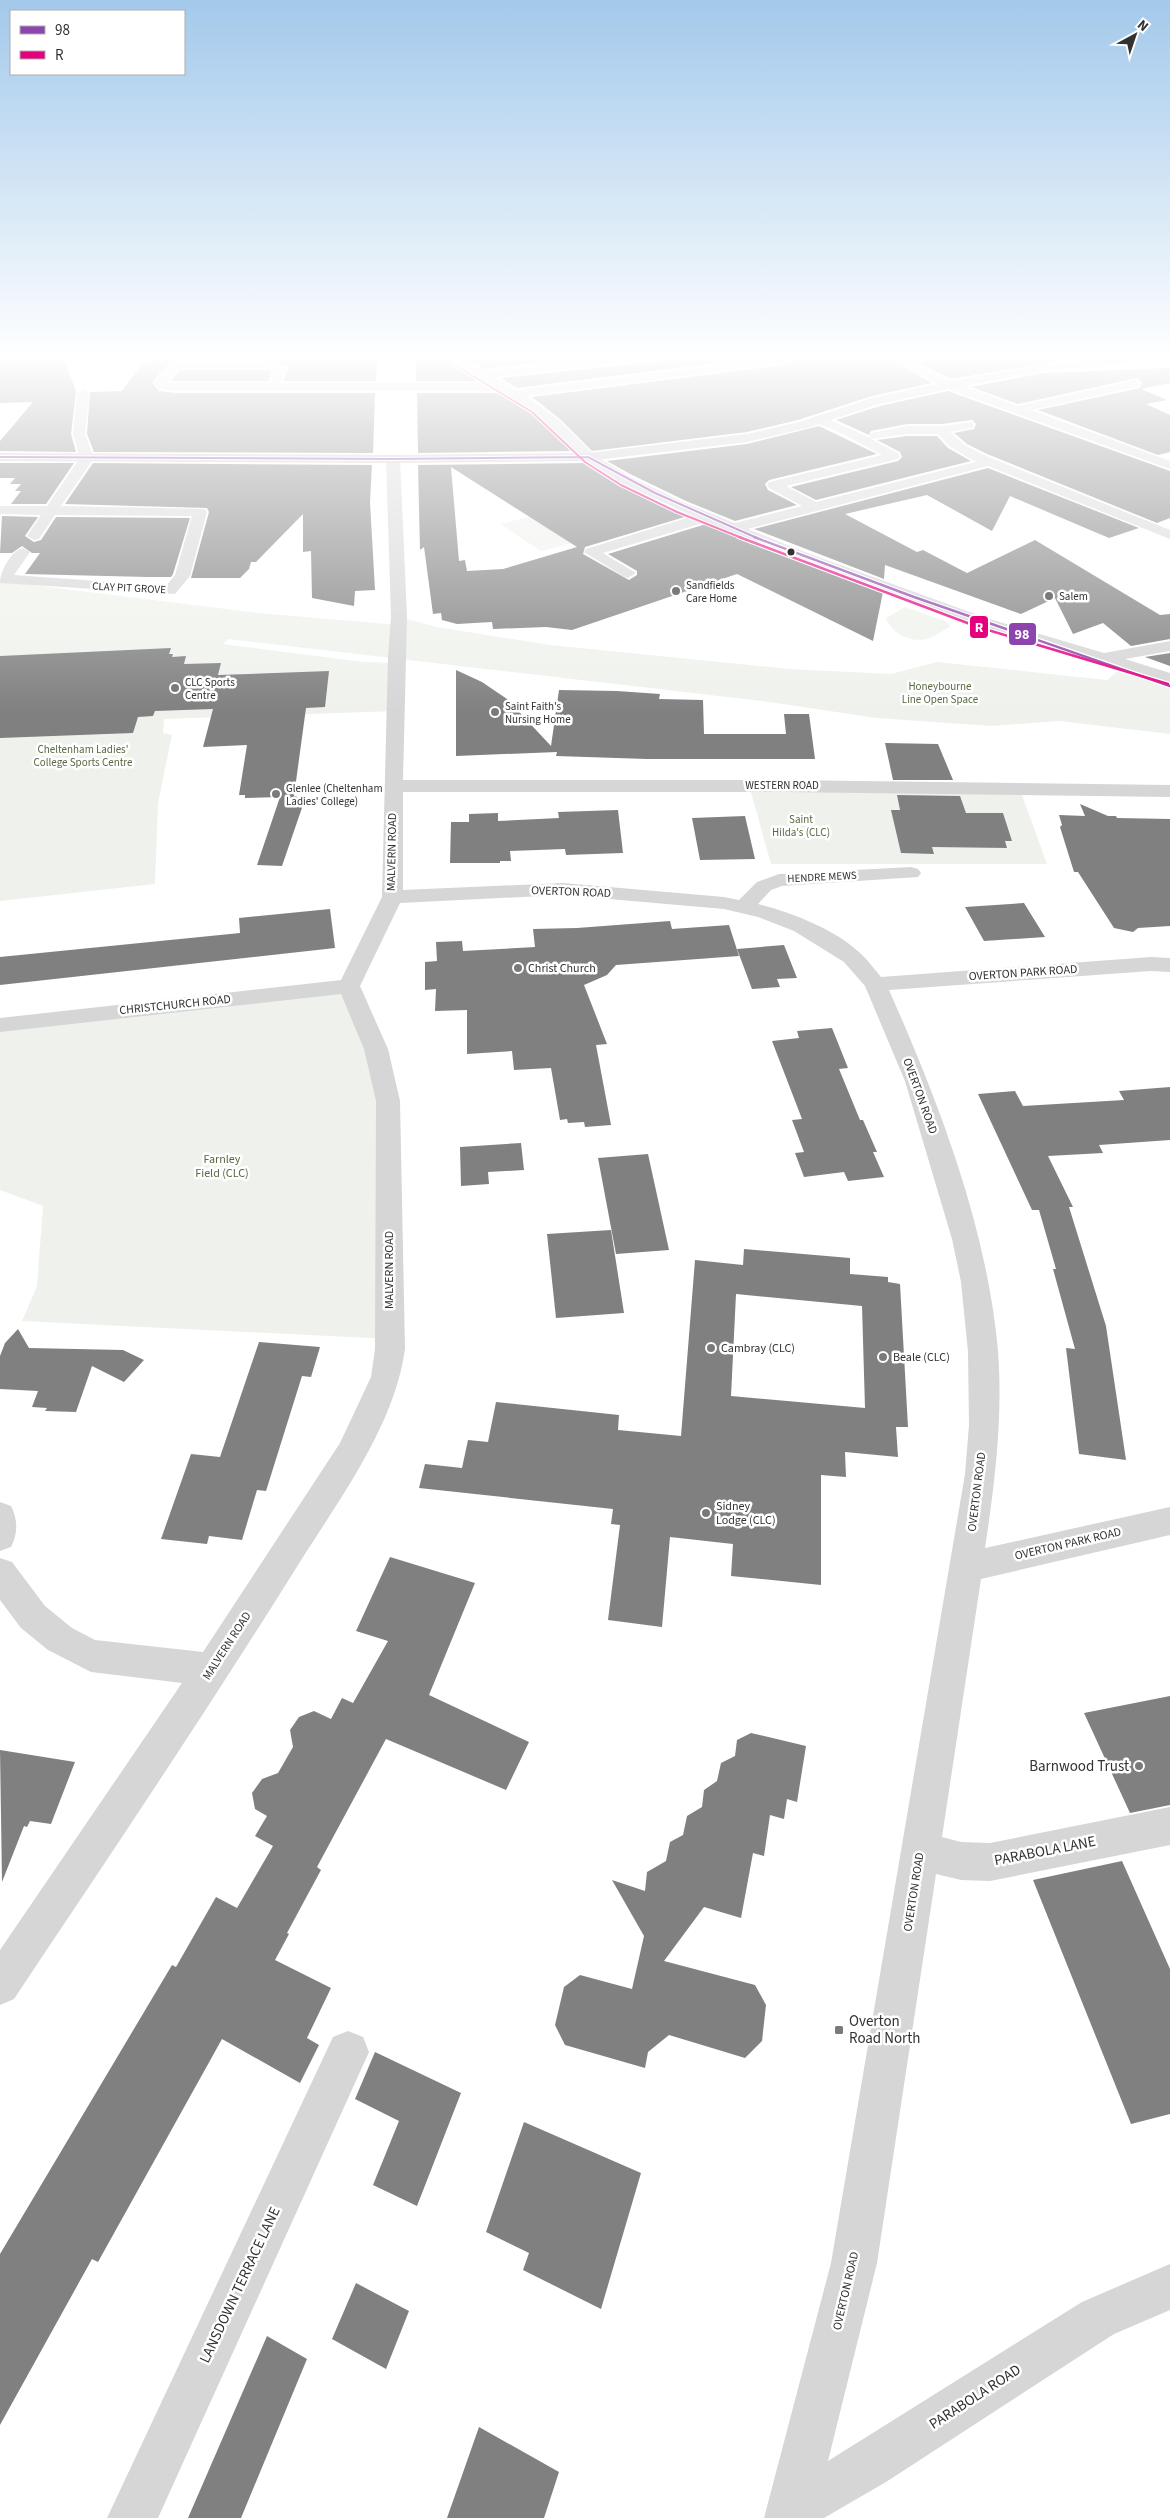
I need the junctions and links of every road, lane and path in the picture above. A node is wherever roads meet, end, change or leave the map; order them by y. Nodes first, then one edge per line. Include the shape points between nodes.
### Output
1 (73, 478) edge
2 (394, 478) edge
3 (623, 478) edge
4 (808, 478) edge
5 (932, 478) edge
6 (1028, 478) edge
7 (814, 507) junction
8 (0, 510) edge
9 (51, 511) junction
10 (706, 517) junction
11 (733, 528) junction
12 (1170, 535) edge
13 (34, 536) dead end
14 (23, 552) dead end
15 (628, 573) dead end
16 (2, 578) edge
17 (1170, 646) edge
18 (1100, 659) junction
19 (1170, 678) edge
20 (1170, 686) edge
21 (393, 786) junction
22 (1170, 791) edge
23 (910, 873) dead end
24 (392, 897) junction
25 (744, 907) junction
26 (1170, 965) edge
27 (875, 984) junction
28 (349, 986) junction
29 (0, 1025) edge
30 (0, 1516) edge
31 (1170, 1521) edge
32 (0, 1537) edge
33 (966, 1567) junction
34 (0, 1573) edge
35 (211, 1670) junction
36 (1170, 1826) edge
37 (921, 1851) junction
38 (0, 1985) edge
39 (348, 2052) dead end
40 (1170, 2287) edge
41 (790, 2513) edge
42 (132, 2518) edge

1 - 9 street
2 - 21 street, MALVERN ROAD via 398,637
3 - 10 street
4 - 7 street via 774,485
5 - 7 street
6 - 12 street
7 - 11 street
8 - 9 street
9 - 13 street
9 - 16 street, CLAY PIT GROVE via 200,512 182,576 170,591
10 - 11 street
10 - 15 street via 590,552
11 - 18 street via 905,594
14 - 16 street
17 - 18 street
18 - 19 street
18 - 20 street
21 - 22 street, WESTERN ROAD via 759,785
21 - 24 street, MALVERN ROAD
23 - 25 street, HENDRE MEWS via 779,880 764,886
24 - 25 street, OVERTON ROAD via 563,889
24 - 28 street, MALVERN ROAD
25 - 27 street, OVERTON ROAD via 784,918 820,935 852,957
26 - 27 street, OVERTON PARK ROAD
27 - 33 street, OVERTON ROAD via 917,1081 959,1214 975,1282 983,1352 984,1425 981,1474
28 - 29 street, CHRISTCHURCH ROAD
28 - 35 street, MALVERN ROAD via 376,1049 388,1101 390,1349 386,1377 351,1452
30 - 32 street
31 - 33 street, OVERTON PARK ROAD
33 - 37 street, OVERTON ROAD
34 - 35 street via 33,1617 60,1639 91,1656
35 - 38 street, MALVERN ROAD
36 - 37 street, PARABOLA LANE via 990,1862 961,1861
37 - 41 street, OVERTON ROAD via 854,2263
39 - 42 street, LANSDOWN TERRACE LANE
40 - 41 street, PARABOLA ROAD via 1098,2318

